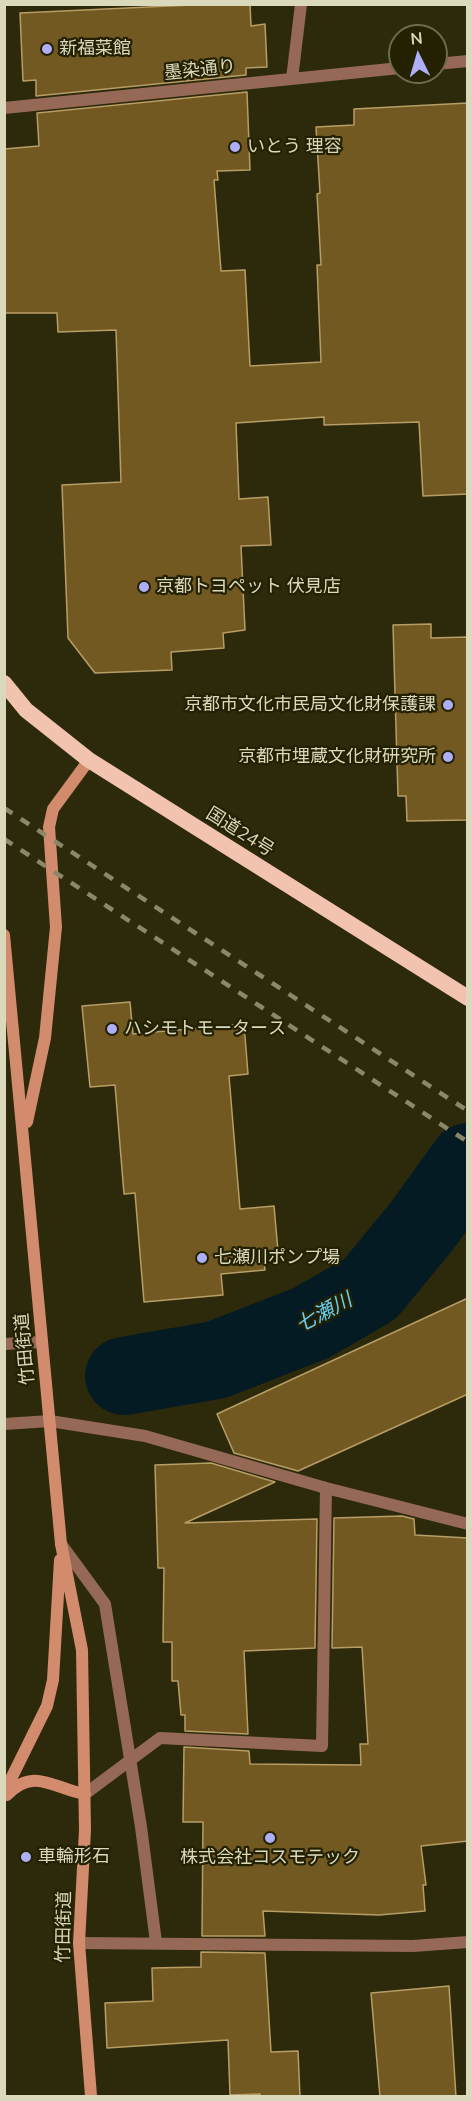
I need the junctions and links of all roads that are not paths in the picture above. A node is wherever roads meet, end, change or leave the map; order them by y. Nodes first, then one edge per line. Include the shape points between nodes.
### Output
1 (301, 4) edge
2 (468, 61) edge
3 (448, 63) edge
4 (388, 69) edge
5 (292, 79) junction
6 (4, 108) edge
7 (4, 683) edge
8 (88, 760) junction
9 (4, 935) edge
10 (468, 999) edge
11 (24, 1134) junction
12 (42, 1342) junction
13 (4, 1344) edge
14 (50, 1421) junction
15 (4, 1424) edge
16 (326, 1488) junction
17 (468, 1524) edge
18 (61, 1544) junction
19 (130, 1759) junction
20 (4, 1793) edge
21 (85, 1794) junction
22 (4, 1798) edge
23 (156, 1942) junction
24 (468, 1942) edge
25 (79, 1943) junction
26 (91, 2097) edge

1 - 5 street
2 - 3 street
4 - 5 street, 墨染通り
5 - 6 street, 墨染通り
7 - 8 highway, 国道24号 via 26,710
8 - 10 highway, 国道24号
8 - 11 main road via 53,809 49,827 56,927 45,1038
9 - 11 main road, 竹田街道
11 - 12 main road, 竹田街道
12 - 13 street
12 - 14 main road, 竹田街道
14 - 15 street
14 - 16 street via 145,1436
14 - 18 main road, 竹田街道
16 - 17 street
16 - 19 street via 322,1746 160,1737
18 - 19 street via 105,1604
18 - 20 main road, 竹田街道 via 53,1680 47,1706
18 - 21 main road, 竹田街道 via 82,1650
19 - 21 street
19 - 23 street
21 - 22 main road via 31,1779
21 - 25 main road, 竹田街道
23 - 24 street via 413,1946
23 - 25 street
25 - 26 main road, 竹田街道

